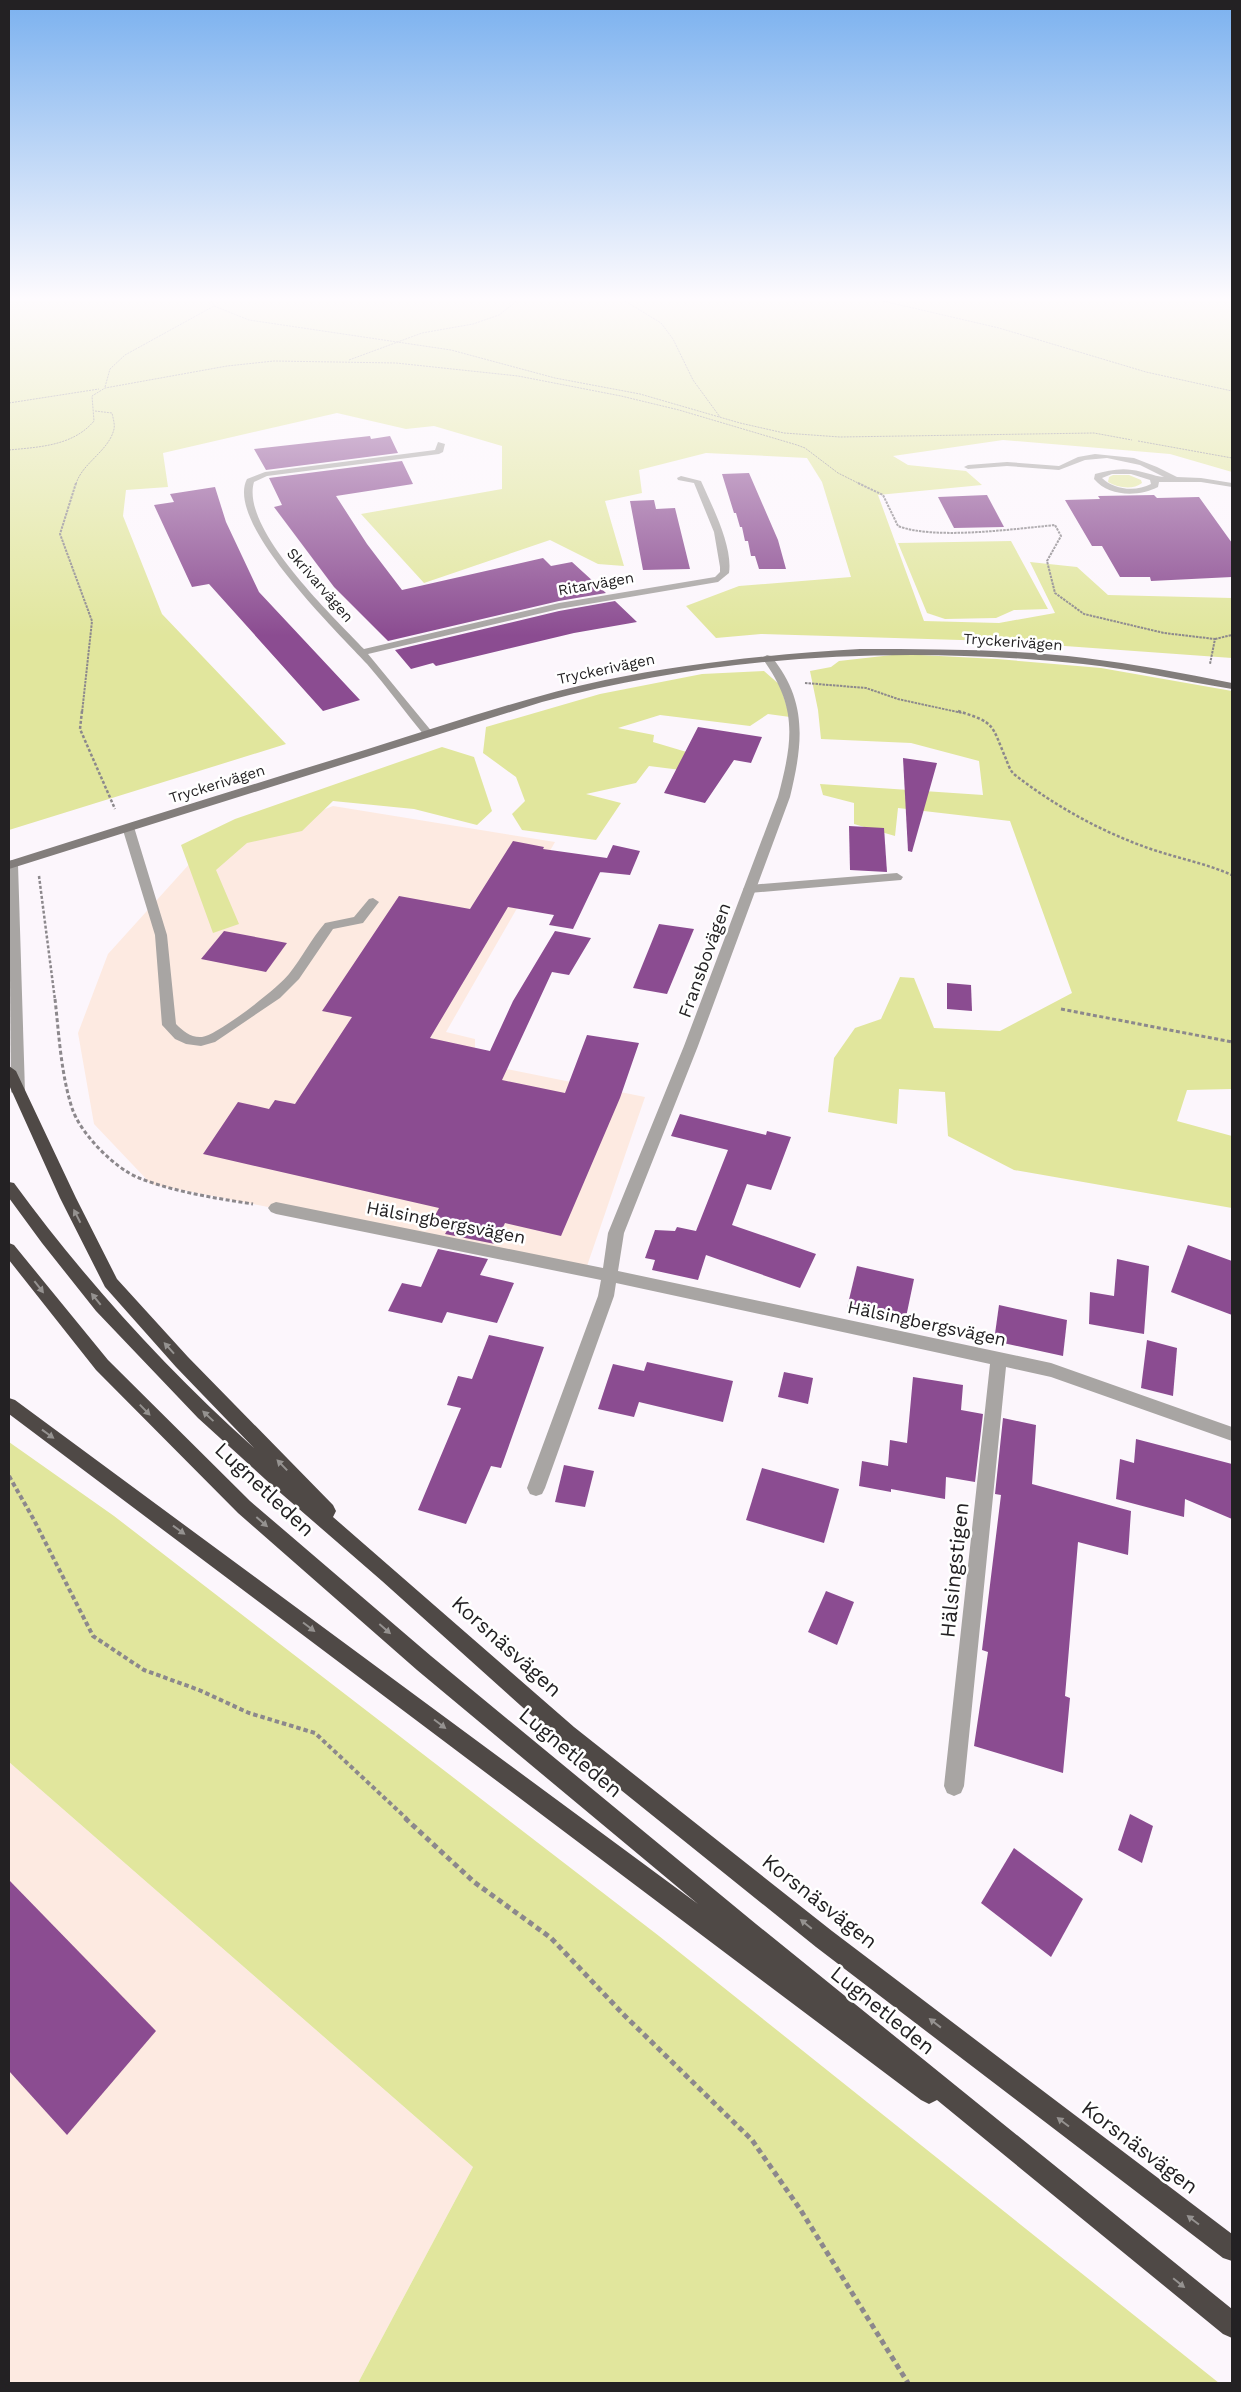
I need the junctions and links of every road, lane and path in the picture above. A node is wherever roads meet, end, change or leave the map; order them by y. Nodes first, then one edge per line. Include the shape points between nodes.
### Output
1 (95, 413) edge
2 (109, 413) edge
3 (684, 413) edge
4 (703, 413) edge
5 (717, 413) edge
6 (721, 418) junction
7 (716, 422) junction
8 (441, 444) dead end
9 (9, 450) edge
10 (1232, 458) edge
11 (968, 467) dead end
12 (681, 478) dead end
13 (1154, 479) junction
14 (1174, 479) junction
15 (1232, 485) edge
16 (1232, 635) edge
17 (1215, 639) junction
18 (362, 652) junction
19 (767, 658) junction
20 (1210, 666) dead end
21 (783, 682) junction
22 (1232, 686) edge
23 (428, 733) junction
24 (115, 809) dead end
25 (128, 827) junction
26 (32, 858) junction
27 (10, 864) edge
28 (1232, 875) edge
29 (897, 877) dead end
30 (749, 889) junction
31 (373, 902) dead end
32 (1061, 1009) dead end
33 (1232, 1042) edge
34 (9, 1071) edge
35 (18, 1092) junction
36 (9, 1187) edge
37 (276, 1208) joint
38 (9, 1249) edge
39 (608, 1275) junction
40 (999, 1359) junction
41 (9, 1405) edge
42 (1232, 1434) edge
43 (9, 1476) edge
44 (536, 1488) dead end
45 (389, 1575) junction
46 (954, 1786) dead end
47 (1232, 2250) edge
48 (1141, 2252) junction
49 (1232, 2325) edge
50 (908, 2383) edge

1 - 9 path via 91,427 73,438
2 - 24 path via 112,413 114,428 109,440 78,476 60,534 92,621 80,730
3 - 7 path
4 - 6 path
5 - 6 path
6 - 7 path
6 - 10 path via 784,432 840,437 1094,433
7 - 17 path via 805,448 838,473 883,495 898,526 914,532 1054,525 1061,536 1047,561 1055,594 1084,614 1164,633
8 - 18 street, Skrivarvägen via 439,452 265,474 255,478 247,488 259,525 278,561
11 - 14 street via 1007,464 1059,468 1086,457 1114,457 1155,467
12 - 18 street, Ritarvägen via 697,481 718,532 726,568 718,579 559,606
13 - 13 street via 1142,474 1118,472 1101,474 1098,479 1111,488 1131,490 1152,488
13 - 14 street
14 - 15 street
16 - 17 path
17 - 20 path
18 - 23 street, Skrivarvägen
19 - 21 street, Fransbovägen
19 - 22 street, Tryckerivägen via 886,652 1014,656 1127,667
19 - 23 street, Tryckerivägen via 635,677 575,690
21 - 28 path via 866,688 986,720 1012,773 1050,800 1111,834
21 - 30 street, Fransbovägen via 794,712 793,764
23 - 25 street, Tryckerivägen
25 - 26 street, Tryckerivägen
25 - 31 street via 161,935 169,1025 177,1034 193,1041 221,1036 268,1000 289,982 328,926 362,920
26 - 27 street, Tryckerivägen
26 - 37 path via 39,874 72,1109 91,1141 137,1177 204,1197
27 - 35 street
29 - 30 street
30 - 39 street, Fransbovägen via 616,1234
32 - 33 path
34 - 35 highway
45 -> 35 highway via 182,1362 112,1283
45 -> 36 highway, Lugnetleden via 275,1478 167,1376 102,1306
37 - 39 street, Hälsingbergsvägen
38 -> 48 highway, Lugnetleden via 102,1364 244,1506 431,1670
39 - 40 street, Hälsingbergsvägen
39 - 44 street via 606,1296
40 - 42 street, Hälsingbergsvägen via 1081,1379
40 - 46 street, Hälsingstigen
41 -> 48 highway via 706,1923
43 - 50 path via 93,1636 144,1670 249,1713 315,1733 474,1882 551,1938 624,2015 752,2140 800,2209
47 -> 45 highway, Korsnäsvägen via 824,1938 582,1746
48 -> 49 highway

